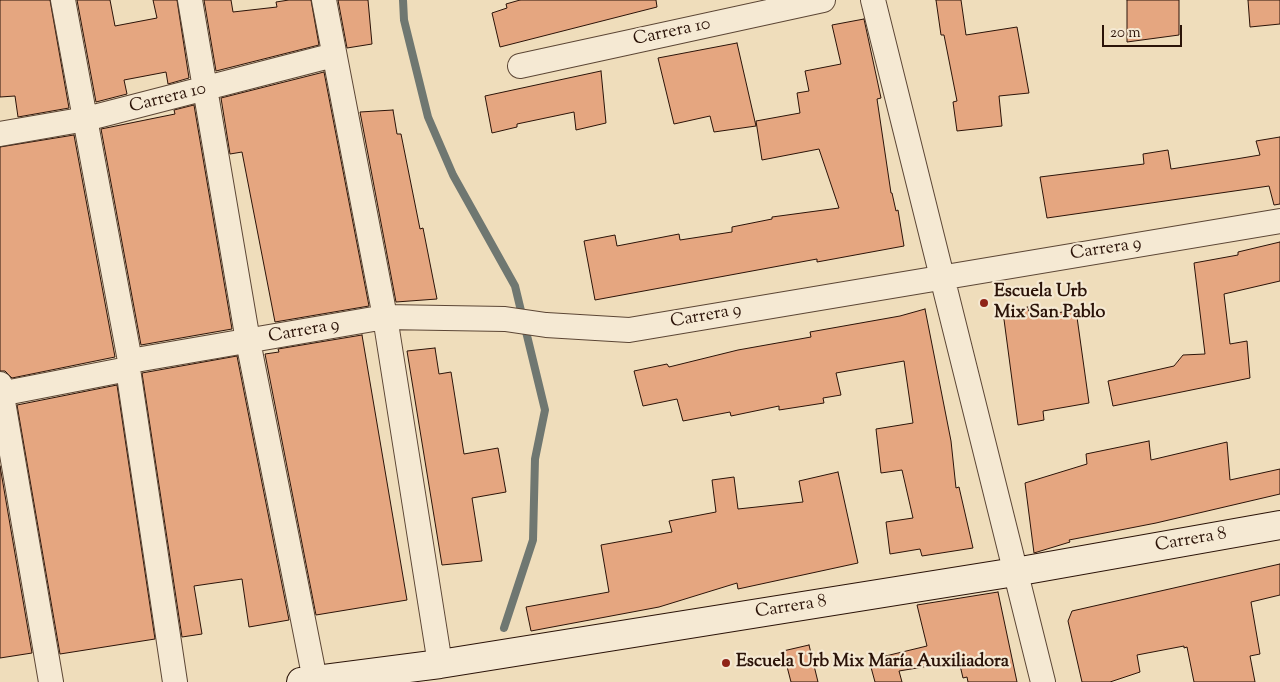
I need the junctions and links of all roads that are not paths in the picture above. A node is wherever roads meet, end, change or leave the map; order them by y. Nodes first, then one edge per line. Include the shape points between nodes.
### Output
1 (63, 0) edge
2 (190, 0) edge
3 (324, 0) edge
4 (824, 0) edge
5 (873, 0) edge
6 (334, 55) junction
7 (520, 66) dead end
8 (206, 90) junction
9 (86, 119) junction
10 (0, 134) edge
11 (1280, 221) edge
12 (943, 276) junction
13 (385, 317) junction
14 (248, 341) junction
15 (129, 365) junction
16 (1, 391) edge
17 (1280, 526) edge
18 (1015, 572) junction
19 (440, 664) junction
20 (308, 681) edge
21 (51, 682) edge
22 (175, 682) edge
23 (1042, 682) edge

1 - 9 street
2 - 8 street
3 - 6 street
4 - 7 street, Carrera 10
5 - 12 street
6 - 8 street, Carrera 10
6 - 13 street
8 - 9 street, Carrera 10
8 - 14 street
9 - 10 street, Carrera 10
9 - 15 street
11 - 12 street, Carrera 9
12 - 13 street, Carrera 9 via 629,330 505,319
12 - 18 street
13 - 14 street, Carrera 9
13 - 19 street
14 - 15 street, Carrera 9
14 - 20 street
15 - 16 street, Carrera 9
15 - 22 street
16 - 21 street
17 - 18 street, Carrera 8
18 - 19 street, Carrera 8
18 - 23 street
19 - 20 street, Carrera 8

